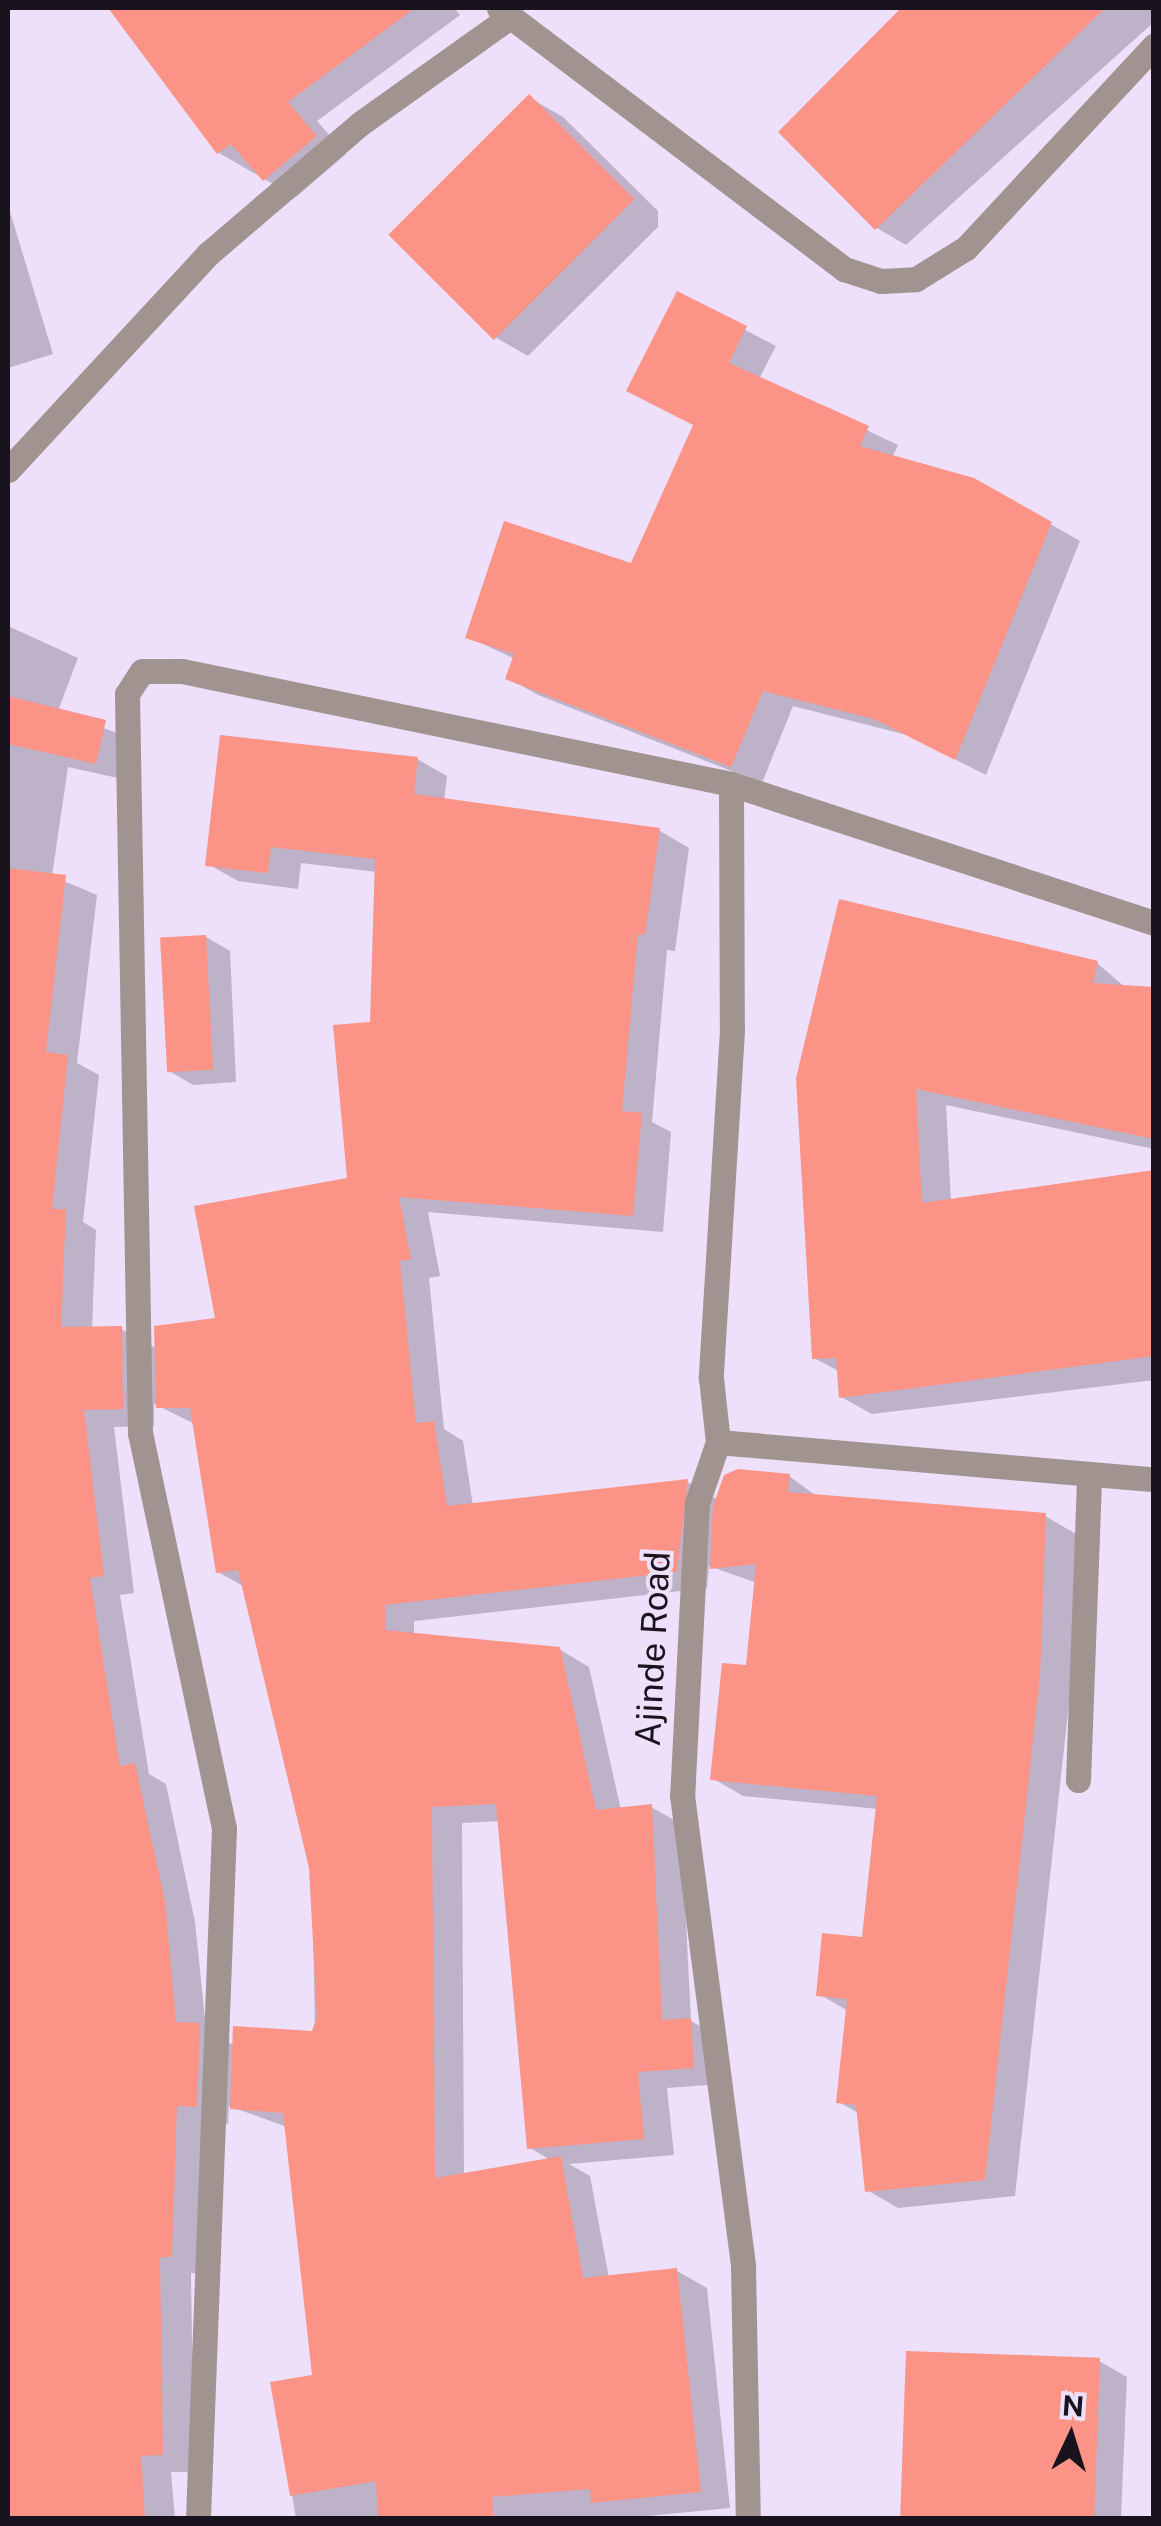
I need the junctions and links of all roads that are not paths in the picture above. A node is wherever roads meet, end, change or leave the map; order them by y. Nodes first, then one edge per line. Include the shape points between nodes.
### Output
1 (503, 13) edge
2 (1154, 46) edge
3 (8, 470) edge
4 (731, 784) junction
5 (1154, 923) edge
6 (718, 1442) junction
7 (1089, 1474) junction
8 (1154, 1479) edge
9 (1078, 1780) dead end
10 (198, 2518) edge
11 (748, 2518) edge

1 - 2 street via 844,269 881,281 916,279 966,248
1 - 3 street via 361,122 208,254
4 - 5 street
4 - 6 street, Ajinde Road via 732,1030 711,1378
4 - 10 street via 182,671 142,672 128,694 140,1433 224,1828
6 - 7 street
6 - 11 street, Ajinde Road via 697,1503 682,1794 743,2267
7 - 8 street
7 - 9 street

